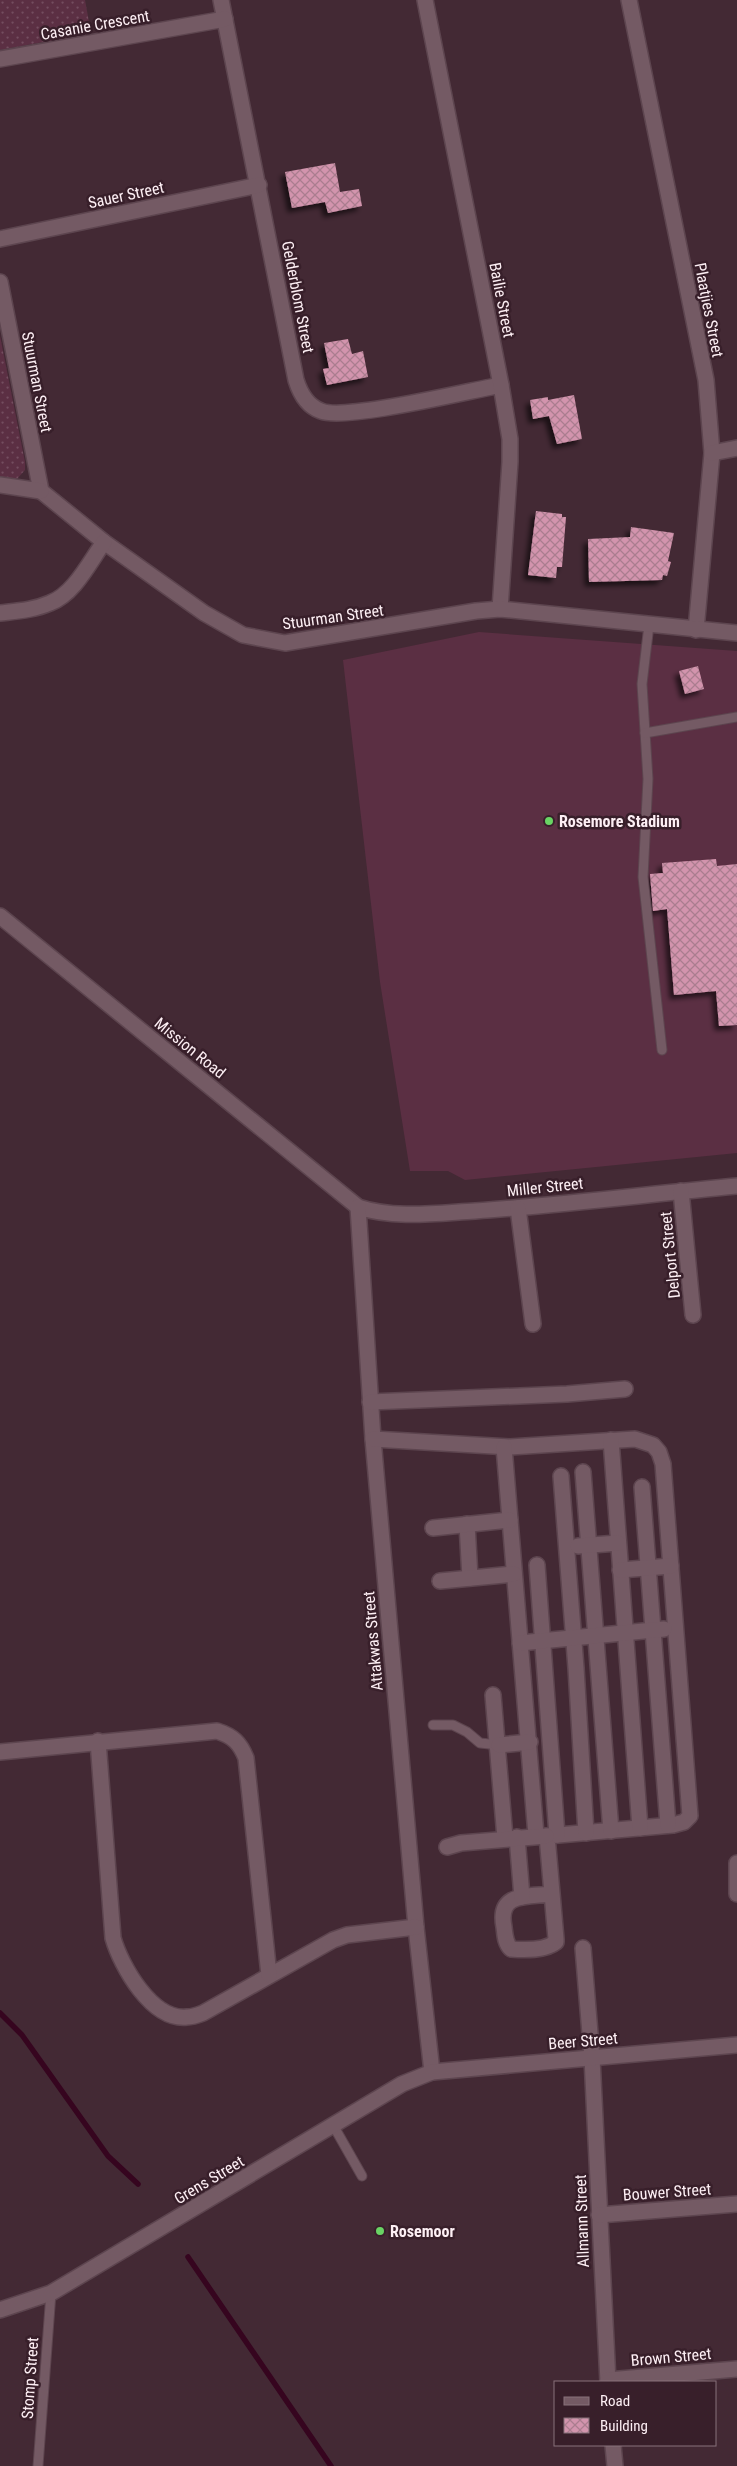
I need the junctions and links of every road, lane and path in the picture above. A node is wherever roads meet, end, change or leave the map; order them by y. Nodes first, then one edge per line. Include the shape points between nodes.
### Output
1 (221, 0) edge
2 (426, 0) edge
3 (629, 0) edge
4 (225, 19) junction
5 (0, 59) edge
6 (259, 185) junction
7 (0, 239) edge
8 (0, 282) edge
9 (501, 384) junction
10 (737, 448) edge
11 (712, 453) junction
12 (0, 485) edge
13 (41, 491) junction
14 (104, 542) junction
15 (500, 609) junction
16 (0, 614) edge
17 (649, 625) junction
18 (696, 630) junction
19 (737, 633) edge
20 (737, 717) edge
21 (645, 733) junction
22 (0, 916) edge
23 (662, 1050) dead end
24 (737, 1186) edge
25 (681, 1191) junction
26 (358, 1207) junction
27 (518, 1208) junction
28 (693, 1315) dead end
29 (533, 1324) dead end
30 (625, 1389) dead end
31 (370, 1402) junction
32 (373, 1439) junction
33 (611, 1440) junction
34 (504, 1447) junction
35 (583, 1472) dead end
36 (561, 1476) dead end
37 (642, 1487) dead end
38 (510, 1520) junction
39 (466, 1524) junction
40 (433, 1528) dead end
41 (618, 1543) junction
42 (588, 1545) junction
43 (566, 1547) junction
44 (537, 1565) dead end
45 (671, 1566) junction
46 (648, 1568) junction
47 (620, 1570) junction
48 (514, 1574) junction
49 (470, 1578) junction
50 (440, 1581) dead end
51 (675, 1628) junction
52 (653, 1630) junction
53 (626, 1632) junction
54 (596, 1635) junction
55 (574, 1637) junction
56 (542, 1641) junction
57 (520, 1644) junction
58 (493, 1695) dead end
59 (433, 1725) dead end
60 (98, 1741) junction
61 (530, 1742) junction
62 (498, 1745) junction
63 (0, 1752) edge
64 (668, 1825) junction
65 (640, 1828) junction
66 (610, 1831) junction
67 (586, 1833) junction
68 (547, 1835) junction
69 (511, 1838) junction
70 (446, 1846) dead end
71 (737, 1863) edge
72 (552, 1894) junction
73 (737, 1894) edge
74 (522, 1897) junction
75 (416, 1927) junction
76 (583, 1948) dead end
77 (269, 1975) junction
78 (737, 2045) edge
79 (592, 2058) junction
80 (432, 2072) junction
81 (333, 2125) junction
82 (362, 2176) dead end
83 (737, 2204) edge
84 (599, 2215) junction
85 (51, 2293) junction
86 (0, 2310) edge
87 (737, 2369) edge
88 (608, 2381) edge
89 (614, 2446) edge
90 (38, 2466) edge
91 (615, 2466) edge

1 - 4 street, Gelderblom Street
2 - 9 street, Bailie Street
3 - 11 street, Plaatjies Street via 706,380
4 - 5 street, Casanie Crescent
4 - 6 street, Gelderblom Street
6 - 7 street, Sauer Street
6 - 9 street, Gelderblom Street via 296,380 303,397 312,406 321,411 347,414
8 - 13 street, Stuurman Street
9 - 15 street, Bailie Street via 510,439 510,462
10 - 11 street
11 - 18 street, Plaatjies Street
12 - 13 street
13 - 14 street, Stuurman Street
14 - 15 street, Stuurman Street via 204,612 243,635 263,641 284,643 476,610
14 - 16 street via 69,591 37,608
15 - 17 street, Stuurman Street
17 - 18 street, Stuurman Street
17 - 21 lane via 642,684
18 - 19 street, Stuurman Street
20 - 21 lane
21 - 23 lane via 648,779 643,877
22 - 26 street, Mission Road
24 - 25 street, Miller Street
25 - 27 street, Miller Street
25 - 28 street, Delport Street
26 - 27 street, Miller Street via 384,1213
26 - 31 street, Attakwas Street
27 - 29 street
30 - 31 street
31 - 32 street, Attakwas Street
32 - 34 street
32 - 75 street, Attakwas Street
33 - 34 street
33 - 41 street
33 - 45 street via 646,1441 659,1452 663,1464
34 - 38 street
35 - 42 street
36 - 43 street
37 - 46 street
38 - 39 street
38 - 48 street
39 - 40 street
39 - 49 street
41 - 42 street
41 - 47 street
42 - 43 street
42 - 54 street
43 - 55 street
44 - 56 street
45 - 46 street
45 - 51 street
46 - 47 street
46 - 52 street
47 - 53 street
48 - 49 street
48 - 57 street
49 - 50 street
51 - 52 street
51 - 64 street via 690,1816 684,1822
52 - 53 street
52 - 64 street
53 - 54 street
53 - 65 street
54 - 55 street
54 - 66 street
55 - 56 street
55 - 67 street
56 - 57 street
56 - 68 street
57 - 61 street
58 - 62 street
59 - 62 lane via 453,1725 480,1743
60 - 63 street
60 - 77 street via 216,1731 235,1739 241,1746 246,1758
60 - 77 street via 113,1938 118,1957 136,1984 153,2003 172,2015 186,2018 203,2013
61 - 62 street
61 - 68 street
62 - 69 street
64 - 65 street
65 - 66 street
66 - 67 street
67 - 68 street
68 - 69 street
68 - 72 street
69 - 70 street
69 - 74 street
71 - 73 street
72 - 74 street
72 - 74 street via 556,1942 542,1947 511,1949 506,1943 502,1909 512,1900
75 - 77 street via 333,1940
75 - 80 street, Attakwas Street
76 - 79 street, Allmann Street
78 - 79 street, Beer Street
79 - 80 street, Beer Street
79 - 84 street, Allmann Street
80 - 81 street, Grens Street via 402,2084
81 - 82 lane
81 - 85 street, Grens Street
83 - 84 street, Bouwer Street
84 - 88 street, Allmann Street
85 - 86 street, Grens Street
85 - 90 lane, Stomp Street
87 - 88 street, Brown Street
89 - 91 street

